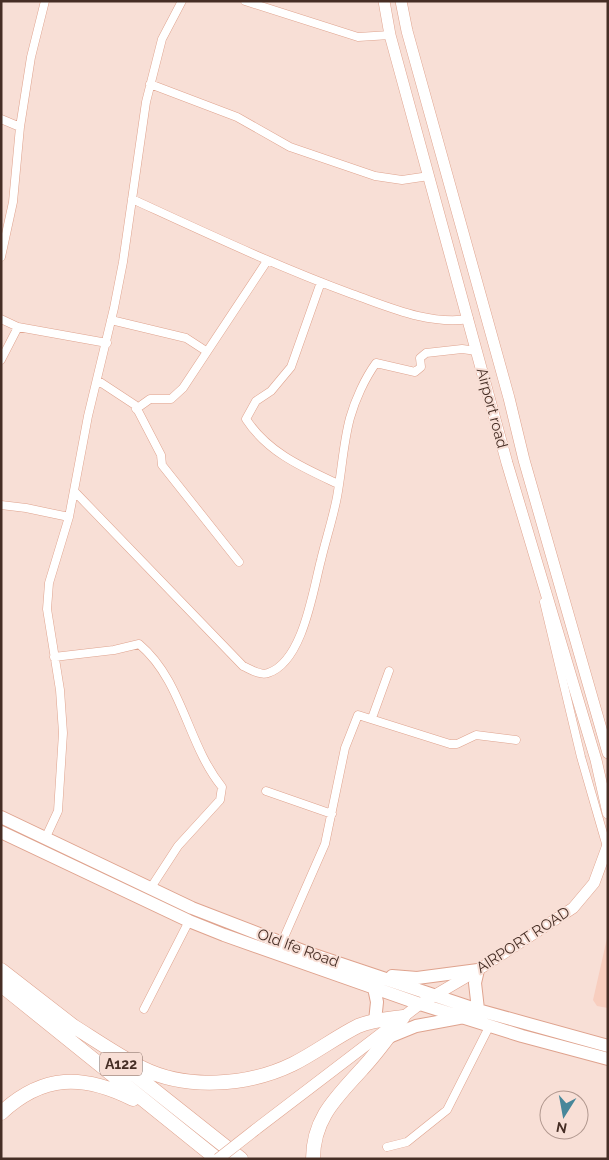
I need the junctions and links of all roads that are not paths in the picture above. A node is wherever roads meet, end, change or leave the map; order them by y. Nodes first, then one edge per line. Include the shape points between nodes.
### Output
1 (45, 1) edge
2 (182, 1) edge
3 (245, 1) edge
4 (384, 1) edge
5 (401, 1) edge
6 (390, 35) junction
7 (150, 84) junction
8 (1, 120) edge
9 (20, 127) junction
10 (429, 176) junction
11 (132, 199) junction
12 (1, 257) edge
13 (267, 261) junction
14 (321, 282) junction
15 (1, 318) edge
16 (469, 319) junction
17 (112, 320) junction
18 (18, 328) junction
19 (106, 343) junction
20 (206, 351) junction
21 (477, 351) junction
22 (1, 360) edge
23 (97, 380) junction
24 (136, 409) junction
25 (507, 463) junction
26 (338, 484) junction
27 (75, 492) junction
28 (1, 505) edge
29 (69, 517) junction
30 (239, 562) dead end
31 (566, 610) junction
32 (553, 615) junction
33 (54, 657) junction
34 (389, 671) dead end
35 (372, 718) junction
36 (516, 740) dead end
37 (608, 753) edge
38 (266, 791) dead end
39 (608, 813) edge
40 (332, 814) junction
41 (1, 817) edge
42 (1, 832) edge
43 (45, 839) junction
44 (607, 846) edge
45 (604, 869) edge
46 (150, 889) junction
47 (189, 921) junction
48 (282, 942) junction
49 (1, 970) edge
50 (478, 970) junction
51 (377, 975) junction
52 (1, 985) edge
53 (374, 988) junction
54 (433, 995) junction
55 (420, 1004) junction
56 (144, 1009) dead end
57 (403, 1017) junction
58 (464, 1017) junction
59 (483, 1019) junction
60 (375, 1021) junction
61 (70, 1024) junction
62 (389, 1037) junction
63 (608, 1046) edge
64 (608, 1060) edge
65 (6, 1104) edge
66 (1, 1113) edge
67 (170, 1121) junction
68 (387, 1147) dead end
69 (218, 1159) edge
70 (241, 1159) edge
71 (313, 1159) edge

1 - 9 street via 31,57
2 - 7 street via 162,39
3 - 6 street via 358,37
4 - 6 main road, Airport road
5 - 31 main road, Airport road
6 - 10 main road, Airport road
7 - 10 street via 236,117 290,147 375,176 402,180
7 - 11 street
8 - 9 street
9 - 12 street via 13,202
10 - 16 main road, Airport road
11 - 13 street
11 - 17 street
13 - 14 street
13 - 20 street
14 - 16 street via 408,314 451,322
14 - 26 street via 291,367 270,391 256,401 246,419 255,432 288,460
15 - 18 street
16 - 21 main road, Airport road
17 - 19 street
17 - 20 street via 186,338
18 - 19 street
18 - 22 street
19 - 23 street
20 - 24 street via 197,368 171,399 150,398
21 - 25 main road, Airport road
21 - 26 street via 462,348 432,350 420,358 421,367 415,372 376,363 350,416
23 - 24 street
23 - 27 street
24 - 30 street via 161,454 162,465
25 - 32 main road, Airport road
25 - 44 street via 506,474 538,580 581,757
26 - 27 street via 308,617 295,647 280,666 268,674 243,666
27 - 29 street
28 - 29 street
29 - 33 street via 49,583 47,609
31 - 32 main road
31 - 37 main road, Airport road
32 - 39 main road, Airport road via 596,760
33 - 43 street via 63,733 62,772 58,812
33 - 46 street via 139,644 155,657 182,706 211,773 222,787 220,800 178,846
34 - 35 street
35 - 36 street via 450,744 476,735
35 - 40 street via 358,716 354,723 345,748
38 - 40 street
40 - 48 street via 325,844
41 - 43 main road, Old Ife Road
42 - 47 main road, Old Ife Road
43 - 46 main road, Old Ife Road
44 - 45 main road
45 - 50 main road, AIRPORT ROAD via 573,908
46 - 48 main road, Old Ife Road
47 - 53 main road, Old Ife Road
47 - 56 street
48 - 51 main road, Old Ife Road
49 - 61 highway, A122
50 - 51 main road via 417,978
50 - 54 main road, AIRPORT ROAD
50 - 59 main road via 475,982
51 - 54 main road, Old Ife Road
52 - 67 highway, A122
53 - 55 main road, Old Ife Road
53 - 60 main road via 377,1002
54 - 55 main road, AIRPORT ROAD
54 - 59 main road, Old Ife Road
55 - 57 main road, AIRPORT ROAD
55 - 58 main road, Old Ife Road
57 - 60 highway
57 - 62 highway
57 - 69 main road, AIRPORT ROAD, bridge
58 - 59 main road, Old Ife Road
58 - 62 main road via 416,1026
59 - 63 main road, Old Ife Road
59 - 64 main road, Old Ife Road
59 - 68 street via 447,1110 408,1142
60 - 61 highway via 359,1026 280,1070 226,1082 181,1080 155,1073
61 - 70 highway, A122
62 - 71 highway via 327,1107 315,1137
65 - 66 highway
65 - 67 highway via 40,1086 96,1083 137,1101
67 - 69 highway, A122

